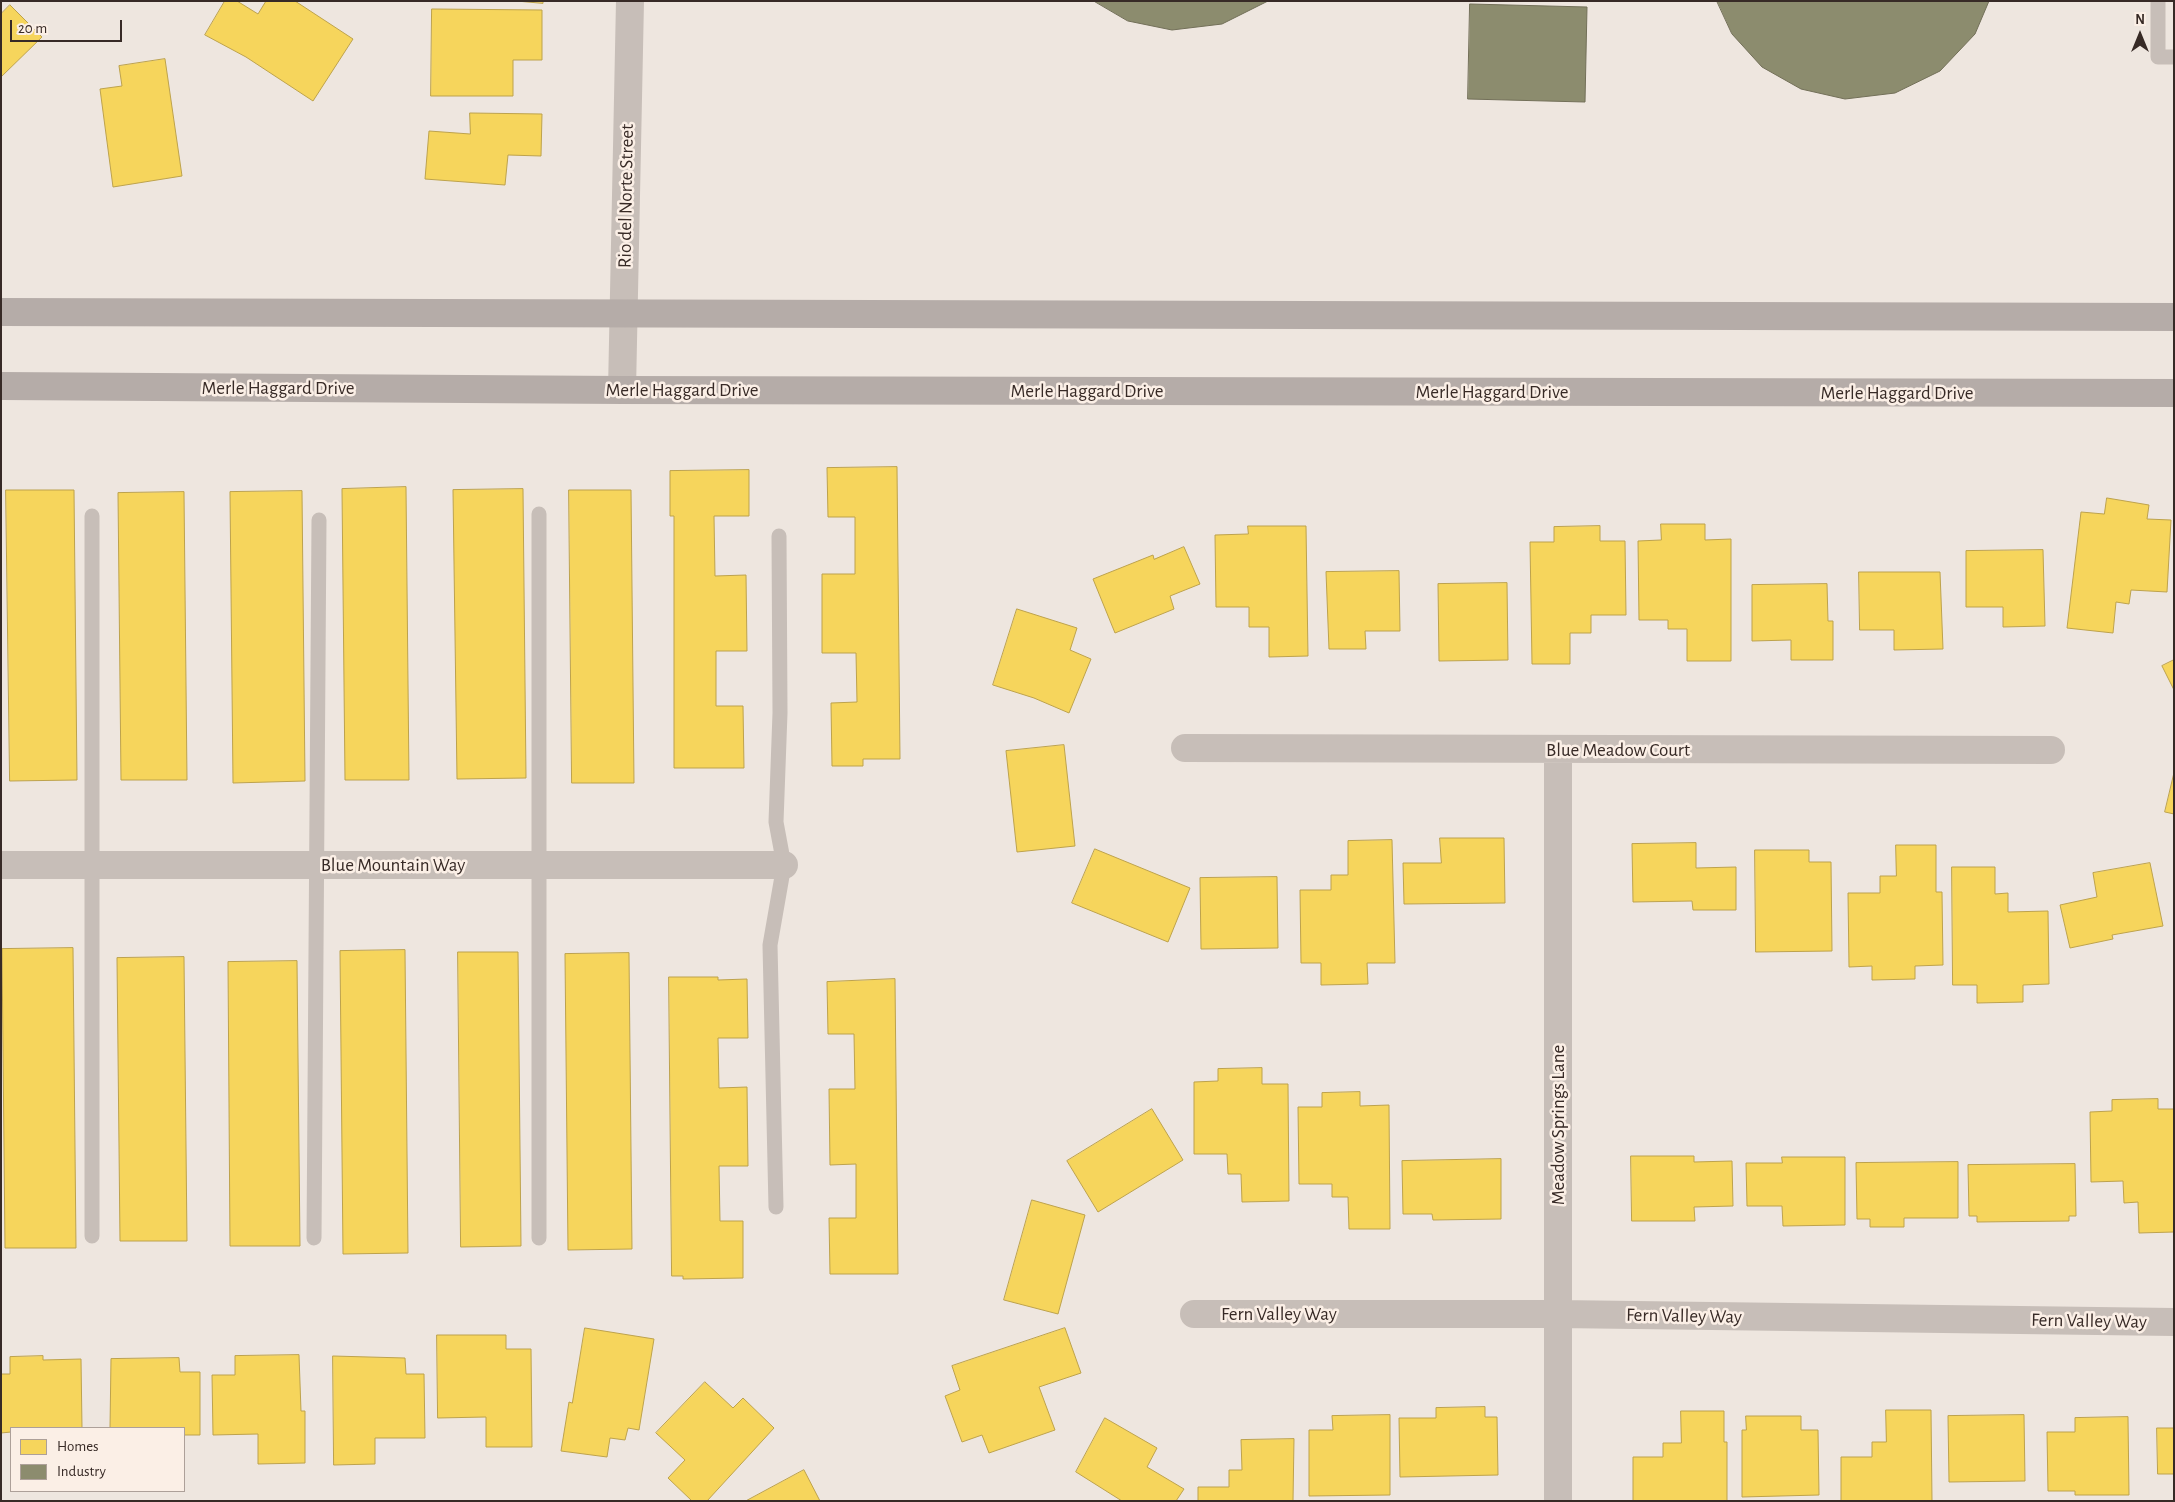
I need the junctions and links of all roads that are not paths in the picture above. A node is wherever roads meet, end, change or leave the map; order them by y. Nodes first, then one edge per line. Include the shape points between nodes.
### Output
1 (630, 1) edge
2 (2158, 1) edge
3 (2174, 58) edge
4 (1, 312) edge
5 (624, 312) junction
6 (2174, 317) edge
7 (1, 386) edge
8 (622, 390) junction
9 (2174, 393) edge
10 (540, 514) dead end
11 (92, 516) dead end
12 (319, 520) dead end
13 (779, 536) dead end
14 (1185, 748) dead end
15 (1558, 750) junction
16 (2051, 750) dead end
17 (1, 865) edge
18 (91, 865) junction
19 (317, 865) junction
20 (538, 865) junction
21 (784, 865) junction
22 (776, 1207) dead end
23 (92, 1236) dead end
24 (314, 1238) dead end
25 (539, 1238) dead end
26 (1194, 1314) dead end
27 (1558, 1314) junction
28 (2174, 1322) edge
29 (1558, 1501) edge

1 - 5 street, Rio del Norte Street
2 - 3 lane via 2158,57
4 - 5 main road
5 - 6 main road
5 - 8 street, Rio del Norte Street
7 - 8 main road, Merle Haggard Drive
8 - 9 main road, Merle Haggard Drive
10 - 20 lane
11 - 18 lane
12 - 19 lane
13 - 21 lane via 780,713 776,822
14 - 15 street, Blue Meadow Court
15 - 16 street, Blue Meadow Court
15 - 27 street, Meadow Springs Lane
17 - 18 street, Blue Mountain Way
18 - 19 street, Blue Mountain Way
18 - 23 lane
19 - 20 street, Blue Mountain Way
19 - 24 lane
20 - 21 street, Blue Mountain Way
20 - 25 lane
21 - 22 lane via 770,945
26 - 27 street, Fern Valley Way
27 - 28 street, Fern Valley Way
27 - 29 street, Meadow Springs Lane

